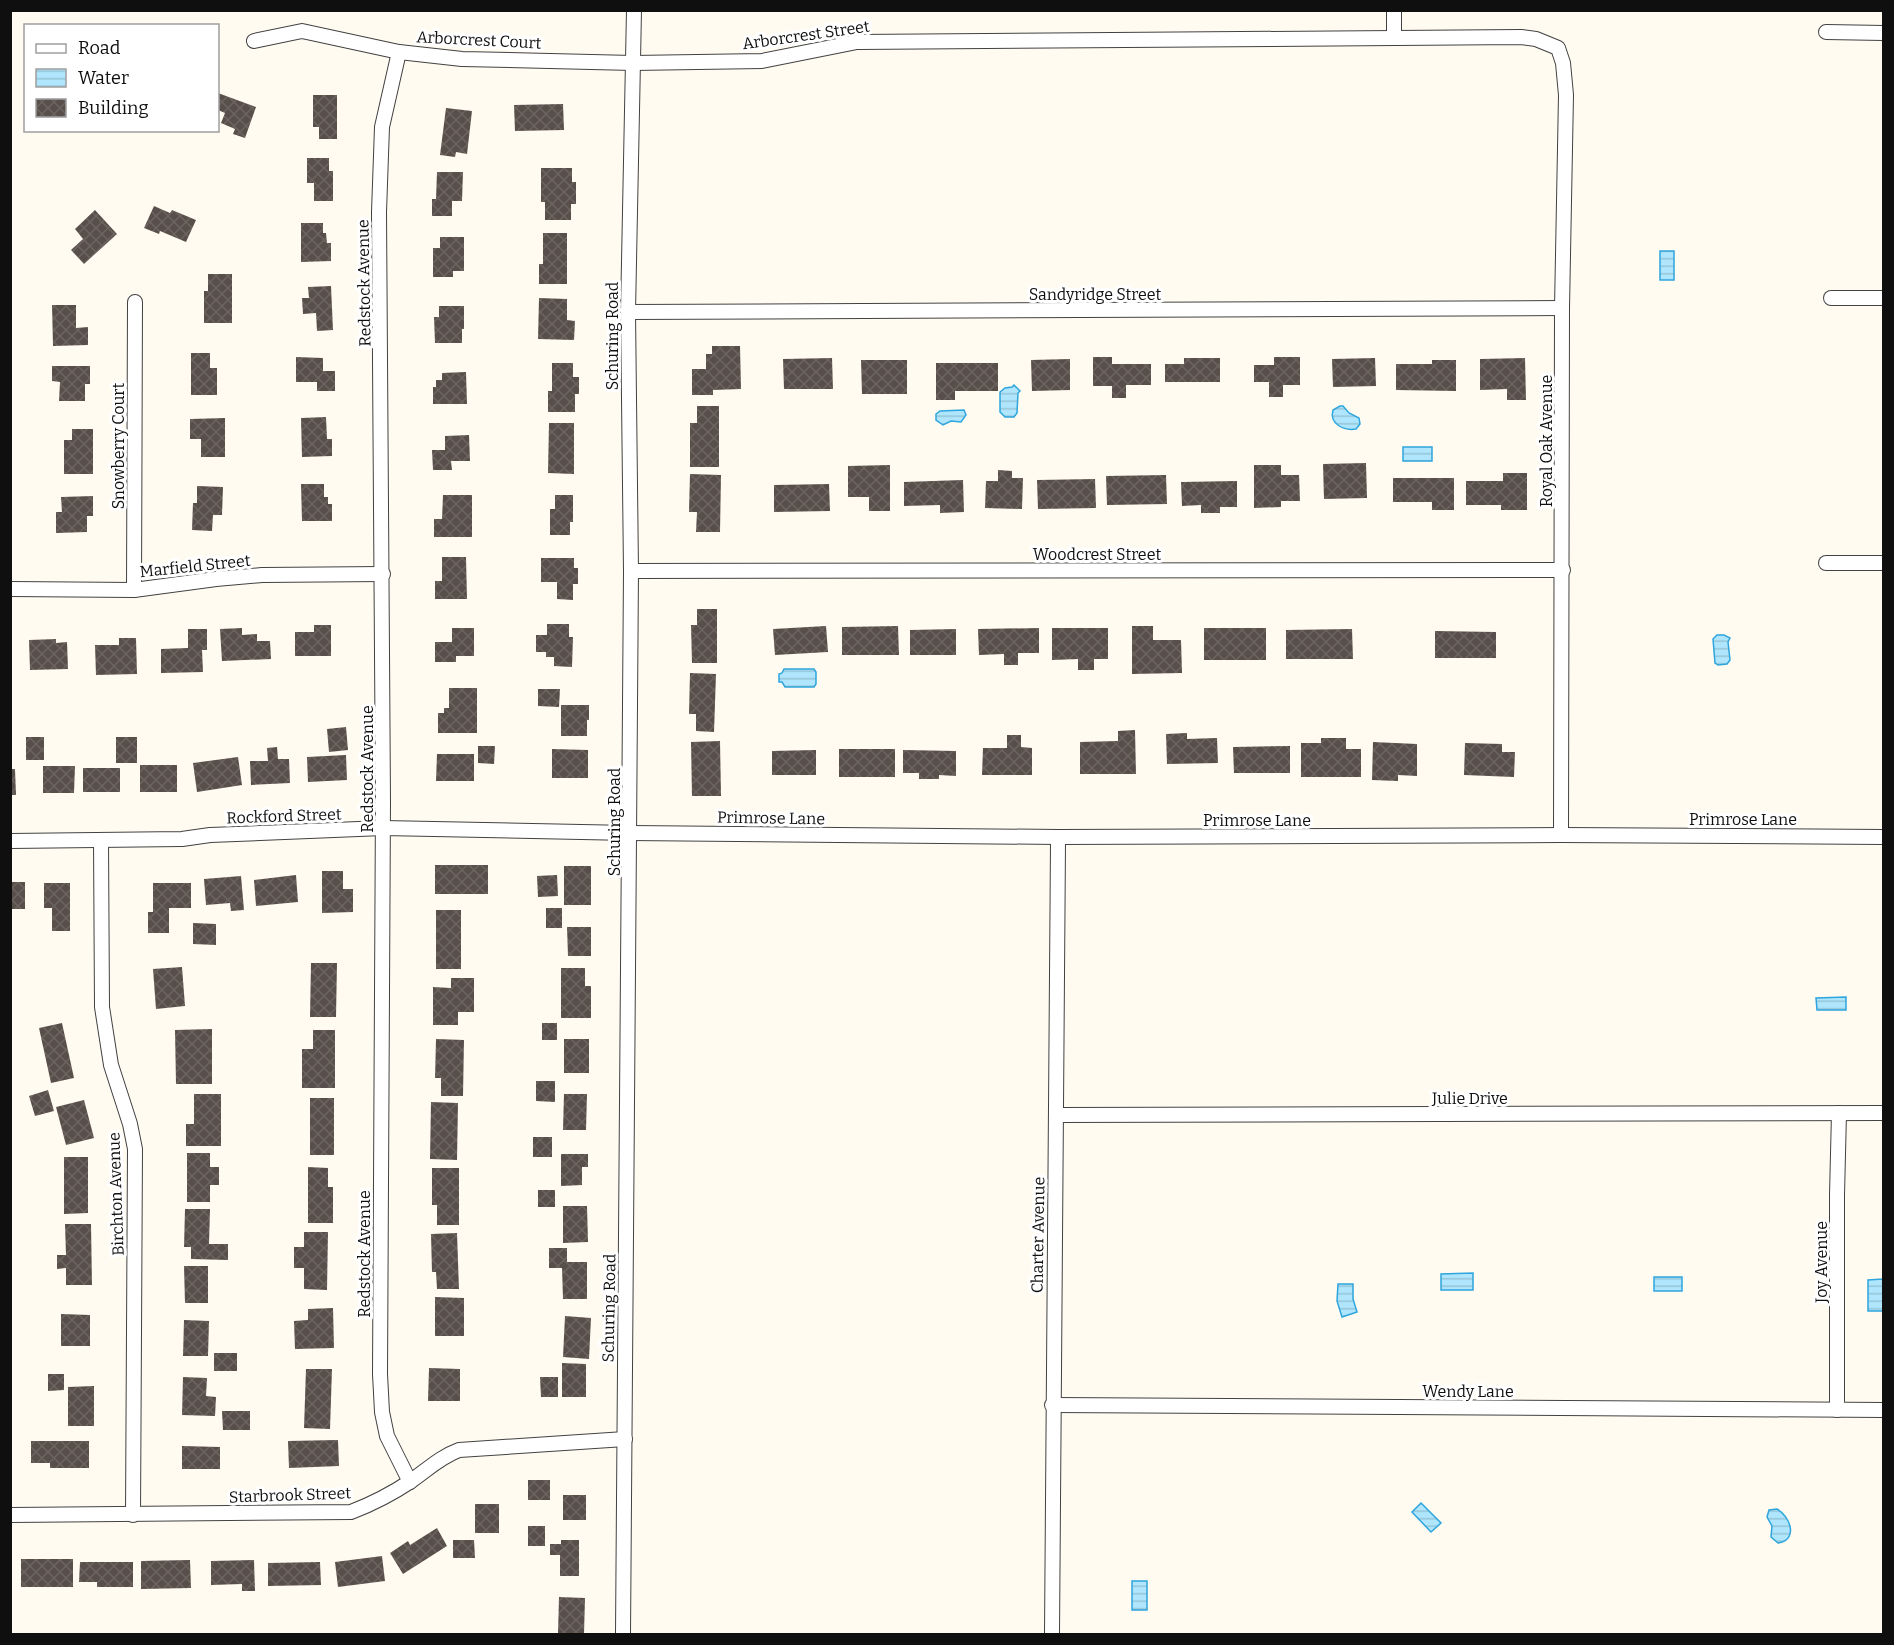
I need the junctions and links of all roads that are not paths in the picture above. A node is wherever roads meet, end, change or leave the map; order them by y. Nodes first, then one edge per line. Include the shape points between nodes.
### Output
1 (634, 10) edge
2 (1394, 10) edge
3 (1826, 32) dead end
4 (1884, 33) edge
5 (1394, 38) junction
6 (254, 41) dead end
7 (1558, 48) joint
8 (399, 52) junction
9 (633, 63) junction
10 (1831, 298) dead end
11 (1884, 298) edge
12 (135, 302) dead end
13 (1562, 308) junction
14 (628, 312) junction
15 (1826, 562) dead end
16 (1884, 562) edge
17 (1563, 570) junction
18 (631, 571) junction
19 (383, 574) junction
20 (10, 589) edge
21 (134, 590) junction
22 (383, 828) junction
23 (630, 833) junction
24 (1561, 835) junction
25 (1058, 837) junction
26 (1884, 837) edge
27 (101, 840) junction
28 (10, 841) edge
29 (1839, 1113) junction
30 (1884, 1113) edge
31 (1057, 1115) junction
32 (1052, 1405) junction
33 (1837, 1410) junction
34 (1884, 1410) edge
35 (625, 1439) junction
36 (410, 1482) junction
37 (10, 1515) edge
38 (133, 1515) junction
39 (623, 1635) edge
40 (1052, 1635) edge

1 - 9 street, Schuring Road
2 - 5 street
3 - 4 street
5 - 7 street, Arborcrest Street via 1521,37
5 - 9 street, Arborcrest Street via 857,42 762,62
6 - 8 street, Arborcrest Court via 302,31
7 - 13 street, Royal Oak Avenue via 1566,95
8 - 9 street, Arborcrest Court via 462,59
8 - 19 street, Redstock Avenue via 382,127
9 - 14 street, Schuring Road
10 - 11 street
12 - 21 street, Snowberry Court
13 - 14 street, Sandyridge Street
13 - 17 street, Royal Oak Avenue
14 - 18 street, Schuring Road
15 - 16 street
17 - 18 street, Woodcrest Street
17 - 24 street, Royal Oak Avenue
18 - 23 street, Schuring Road
19 - 21 street, Marfield Street via 262,575
19 - 22 street, Redstock Avenue
20 - 21 street, Marfield Street
22 - 23 street, Rockford Street
22 - 27 street, Rockford Street
22 - 36 street, Redstock Avenue via 380,1374 387,1436
23 - 25 street, Primrose Lane
23 - 35 street, Schuring Road
24 - 25 street, Primrose Lane
24 - 26 street, Primrose Lane
25 - 31 street, Charter Avenue
27 - 28 street, Rockford Street
27 - 38 street, Birchton Avenue via 102,1007 111,1065 135,1149
29 - 30 street, Julie Drive
29 - 31 street, Julie Drive
29 - 33 street, Joy Avenue
31 - 32 street, Charter Avenue
32 - 33 street, Wendy Lane
32 - 40 street, Charter Avenue
33 - 34 street, Wendy Lane
35 - 36 street, Starbrook Street via 459,1450 444,1456
35 - 39 street, Schuring Road
36 - 38 street, Starbrook Street via 351,1512
37 - 38 street, Starbrook Street

